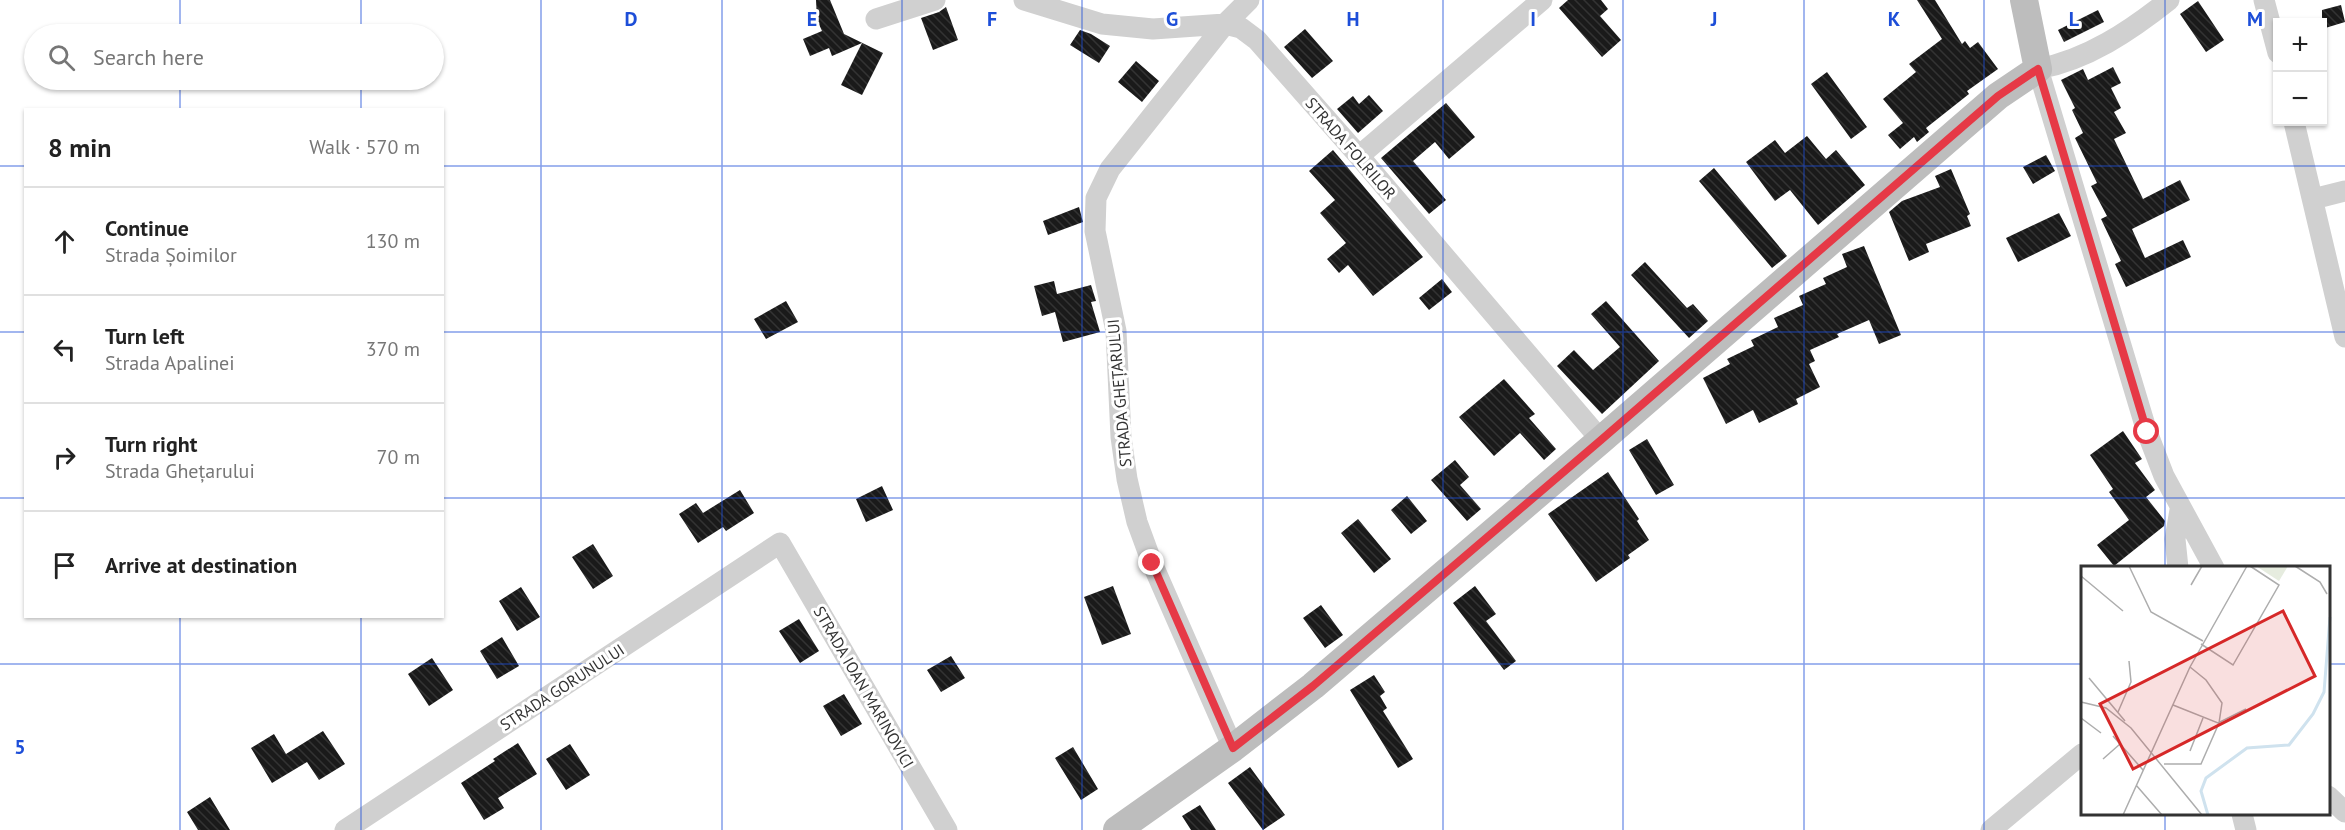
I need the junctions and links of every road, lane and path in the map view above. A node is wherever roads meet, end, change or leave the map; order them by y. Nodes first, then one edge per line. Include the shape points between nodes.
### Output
1 (935, 0) edge
2 (1024, 0) edge
3 (1249, 0) edge
4 (1542, 0) edge
5 (2024, 0) edge
6 (2169, 0) edge
7 (2264, 0) edge
8 (876, 19) dead end
9 (1225, 24) junction
10 (2273, 37) edge
11 (2038, 69) junction
12 (2295, 126) edge
13 (1359, 156) junction
14 (2345, 191) edge
15 (2313, 199) junction
16 (2344, 325) edge
17 (1601, 440) junction
18 (2180, 510) junction
19 (780, 543) joint
20 (2178, 566) edge
21 (2214, 566) edge
22 (1233, 748) junction
23 (2081, 755) edge
24 (2330, 797) edge
25 (2345, 812) edge
26 (2242, 815) edge
27 (345, 830) edge
28 (947, 830) edge
29 (1117, 830) edge
30 (1991, 830) edge
31 (2246, 830) edge

1 - 8 street
2 - 9 street, STRADA FOLRILOR via 1125,28
3 - 9 street, STRADA GHEȚARULUI
4 - 13 street
5 - 11 street
6 - 11 street via 2107,43 2061,65
7 - 10 street
9 - 13 street, STRADA FOLRILOR via 1241,28 1257,40
9 - 22 street, STRADA GHEȚARULUI via 1110,169 1096,198 1095,231 1116,330 1121,437 1137,522
11 - 17 street via 1998,96
11 - 18 street via 2147,432
12 - 15 street
13 - 17 street, STRADA FOLRILOR
14 - 15 street
15 - 16 street
17 - 22 street via 1313,686
18 - 20 street via 2175,539
18 - 21 street
19 - 27 street, STRADA GORUNULUI
19 - 28 street, STRADA IOAN MARINOVICI
22 - 29 street
23 - 30 street
24 - 25 street
26 - 31 street

